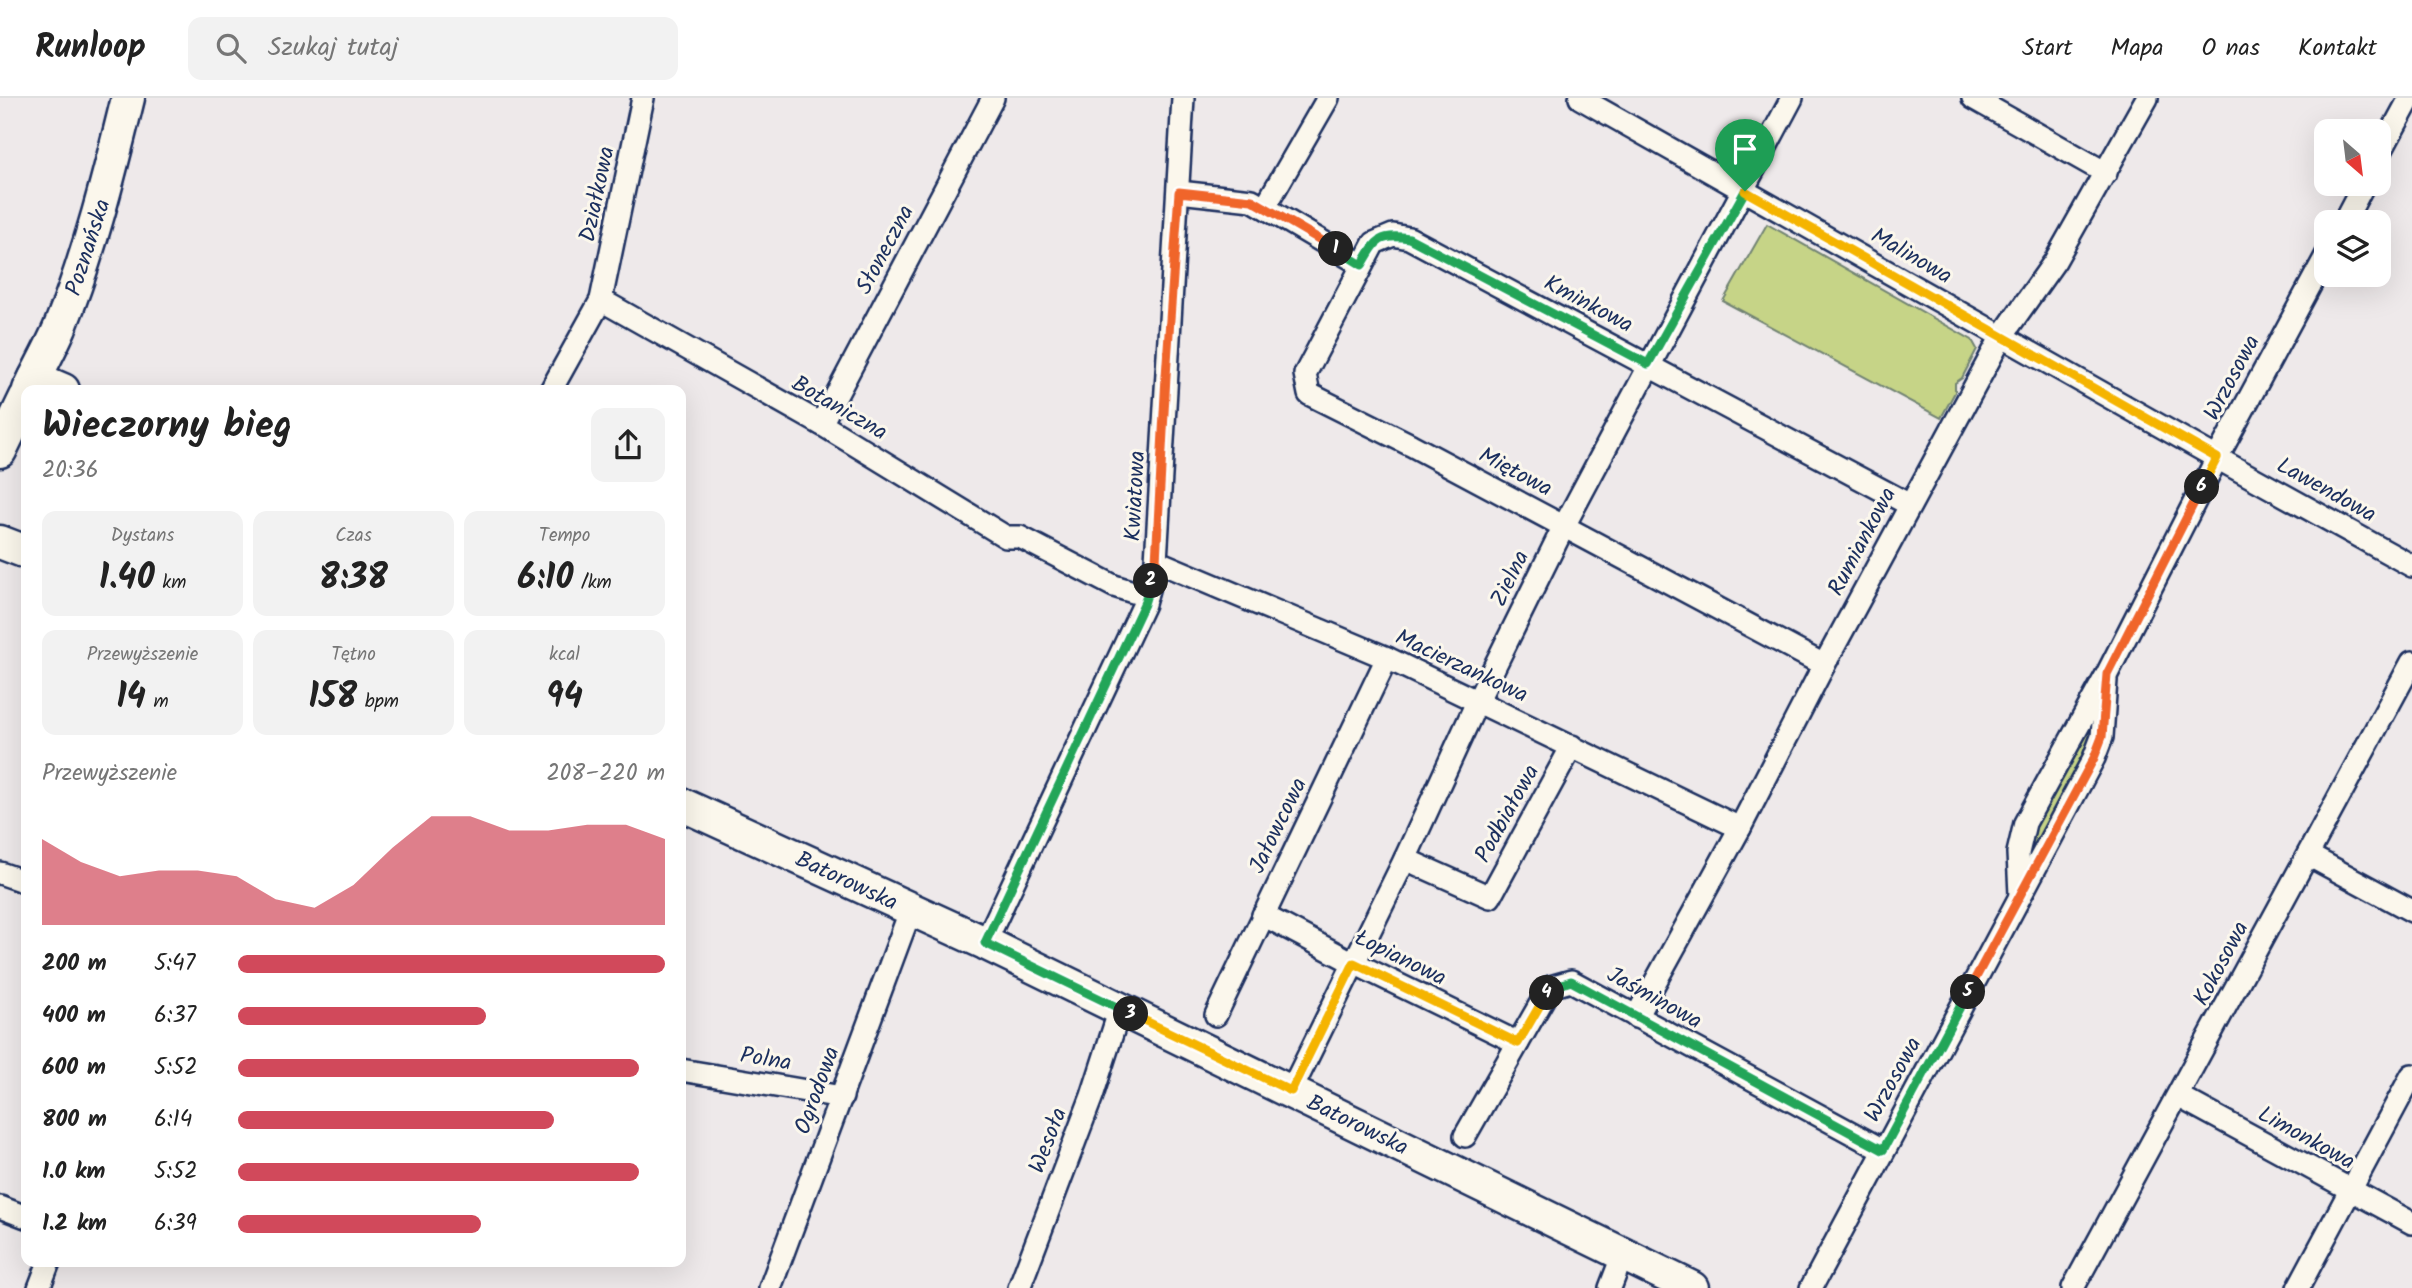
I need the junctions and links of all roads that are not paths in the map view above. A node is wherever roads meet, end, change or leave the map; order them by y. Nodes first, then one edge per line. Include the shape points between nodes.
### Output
1 (128, 98) edge
2 (643, 98) edge
3 (993, 98) edge
4 (1183, 98) edge
5 (1328, 98) edge
6 (1580, 98) edge
7 (1792, 98) edge
8 (1973, 98) edge
9 (2147, 98) edge
10 (2410, 98) edge
11 (2391, 134) edge
12 (2106, 173) junction
13 (1745, 191) junction
14 (1179, 192) junction
15 (1265, 207) junction
16 (1362, 265) junction
17 (2314, 278) edge
18 (601, 300) junction
19 (2002, 336) junction
20 (1648, 364) junction
21 (39, 385) edge
22 (554, 385) edge
23 (21, 417) edge
24 (821, 424) junction
25 (0, 451) edge
26 (2217, 458) junction
27 (1910, 505) junction
28 (1564, 526) junction
29 (0, 542) edge
30 (21, 550) edge
31 (1156, 561) junction
32 (2412, 566) edge
33 (1146, 596) junction
34 (1387, 658) junction
35 (2412, 662) edge
36 (1824, 665) junction
37 (2107, 674) junction
38 (1478, 700) junction
39 (1572, 746) junction
40 (686, 806) edge
41 (1740, 828) junction
42 (2308, 855) junction
43 (1405, 859) junction
44 (0, 873) edge
45 (21, 880) edge
46 (2020, 895) junction
47 (911, 909) junction
48 (2412, 911) edge
49 (1263, 915) junction
50 (985, 943) junction
51 (1354, 963) junction
52 (1120, 1009) junction
53 (1216, 1015) dead end
54 (1636, 1017) junction
55 (1518, 1043) junction
56 (686, 1071) edge
57 (2412, 1075) edge
58 (1291, 1091) junction
59 (2178, 1096) junction
60 (842, 1097) junction
61 (1465, 1136) dead end
62 (1883, 1150) junction
63 (2351, 1191) junction
64 (0, 1207) edge
65 (21, 1215) edge
66 (2412, 1223) edge
67 (1623, 1254) junction
68 (46, 1267) edge
69 (39, 1288) edge
70 (770, 1288) edge
71 (1019, 1288) edge
72 (1610, 1288) edge
73 (1692, 1288) edge
74 (1811, 1288) edge
75 (2073, 1288) edge
76 (2298, 1288) edge

1 - 21 street, Poznańska via 103,197
2 - 18 street, Działkowa
3 - 24 street, Słoneczna
4 - 14 street, Kwiatowa
5 - 15 street
6 - 13 street, Malinowa
7 - 13 street, Zielna
8 - 12 street
9 - 12 street, Rumiankowa
10 - 11 street
12 - 19 street, Rumiankowa via 2055,261
13 - 19 street, Malinowa
13 - 20 street, Zielna
14 - 15 street via 1252,200
14 - 31 street, Kwiatowa
15 - 16 street
16 - 20 street, Kminkowa via 1374,243 1393,235 1409,238
16 - 28 street, Miętowa via 1305,374 1309,394
17 - 26 street, Wrzosowa
18 - 22 street
18 - 24 street, Botaniczna
19 - 26 street, Malinowa
19 - 27 street, Rumiankowa
20 - 27 street, Kminkowa
20 - 28 street, Zielna
23 - 25 street, Poznańska
24 - 33 street, Botaniczna via 1006,537 1020,537 1114,586
26 - 32 street, Lawendowa
26 - 37 street, Wrzosowa
27 - 36 street, Rumiankowa
28 - 36 street, Miętowa
28 - 38 street, Zielna
29 - 30 street
31 - 33 street, Kwiatowa
31 - 34 street, Macierzankowa
33 - 50 street, Kwiatowa
34 - 38 street, Macierzankowa
34 - 49 street, Jałowcowa
35 - 42 street, Kokosowa
36 - 41 street, Rumiankowa
37 - 46 street, Wrzosowa via 2102,737 2094,758
37 - 46 street, Wrzosowa via 2025,823 2018,853
38 - 39 street, Macierzankowa
38 - 43 street, Zielna
39 - 41 street, Macierzankowa
39 - 43 street, Podbiałowa via 1490,897
40 - 47 street, Batorowska
41 - 54 street, Rumiankowa
42 - 48 street
42 - 59 street, Kokosowa
43 - 51 street, Zielna
44 - 45 street
46 - 62 street, Wrzosowa
47 - 50 street, Batorowska
47 - 60 street, Ogrodowa
49 - 51 street, Łopianowa
49 - 53 street, Jałowcowa
50 - 52 street, Batorowska
51 - 55 street, Łopianowa
51 - 58 street, Zielna
52 - 58 street, Batorowska
52 - 71 street, Wesoła
54 - 55 street, Jaśminowa via 1571,981 1550,988
54 - 62 street, Jaśminowa
55 - 61 street, Jaśminowa
56 - 60 street, Polna
57 - 63 street
58 - 67 street, Batorowska
59 - 63 street, Limonkowa
59 - 75 street, Kokosowa
60 - 70 street, Ogrodowa
62 - 74 street, Wrzosowa
63 - 66 street, Limonkowa
63 - 76 street
64 - 65 street
67 - 72 street
67 - 73 street, Batorowska
68 - 69 street

